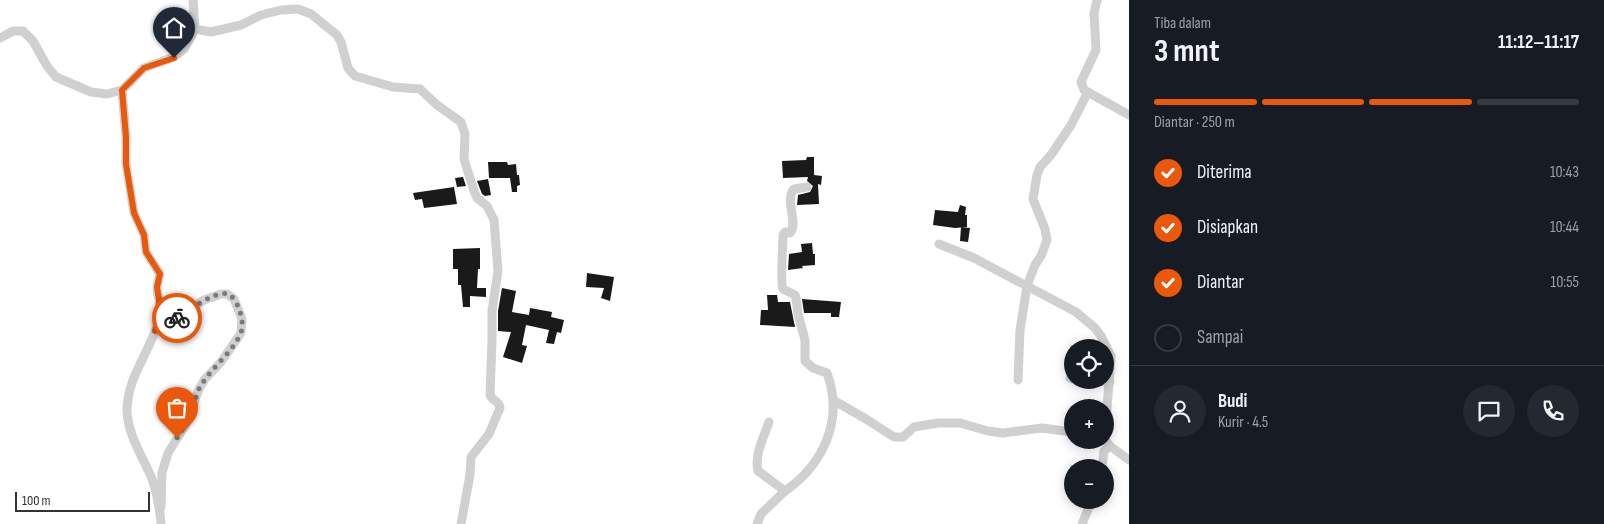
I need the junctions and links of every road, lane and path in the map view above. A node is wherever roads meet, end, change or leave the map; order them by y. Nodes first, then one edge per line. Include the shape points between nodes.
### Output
1 (193, 0) edge
2 (1097, 0) edge
3 (195, 29) junction
4 (0, 38) edge
5 (122, 90) junction
6 (1088, 92) junction
7 (1129, 115) edge
8 (807, 187) dead end
9 (939, 244) dead end
10 (1027, 286) junction
11 (155, 331) junction
12 (1103, 339) edge
13 (1018, 380) dead end
14 (833, 400) junction
15 (769, 422) dead end
16 (1064, 431) edge
17 (1114, 448) edge
18 (1129, 460) edge
19 (785, 491) junction
20 (1088, 509) edge
21 (161, 521) edge
22 (461, 524) edge
23 (756, 524) edge
24 (1082, 524) edge

1 - 3 street
2 - 6 street via 1094,13 1096,50 1081,82
3 - 5 street via 180,54 144,68
3 - 22 street via 207,32 220,30 241,25 261,15 298,9 311,14 337,35 348,68 355,76 393,87 420,89 461,122 465,134 464,159 474,191 490,210 495,227 498,271 492,311 490,395 500,408 489,434 471,457
4 - 5 street via 13,31 23,31 56,77 91,92 107,94
5 - 11 street via 126,164 134,213 144,235 146,252 160,274 157,287 161,314
6 - 7 street
6 - 10 street via 1071,125 1037,175 1033,200 1047,240
8 - 14 street via 794,189 790,195 793,227 790,233 783,235 781,284 796,298 806,361 813,368 827,373
9 - 10 street
10 - 12 street via 1076,312
10 - 13 street via 1020,330
11 - 21 street via 131,382 127,414 131,433 152,479
11 - 21 street via 204,300 221,294 234,299 242,319 241,333 202,384 186,424 168,453 162,472
14 - 16 street via 897,438 914,427 938,422 960,423 1002,433 1042,428
14 - 19 street via 830,432 819,455 800,481
15 - 19 street via 757,467
17 - 18 street
19 - 23 street via 761,514
20 - 24 street

